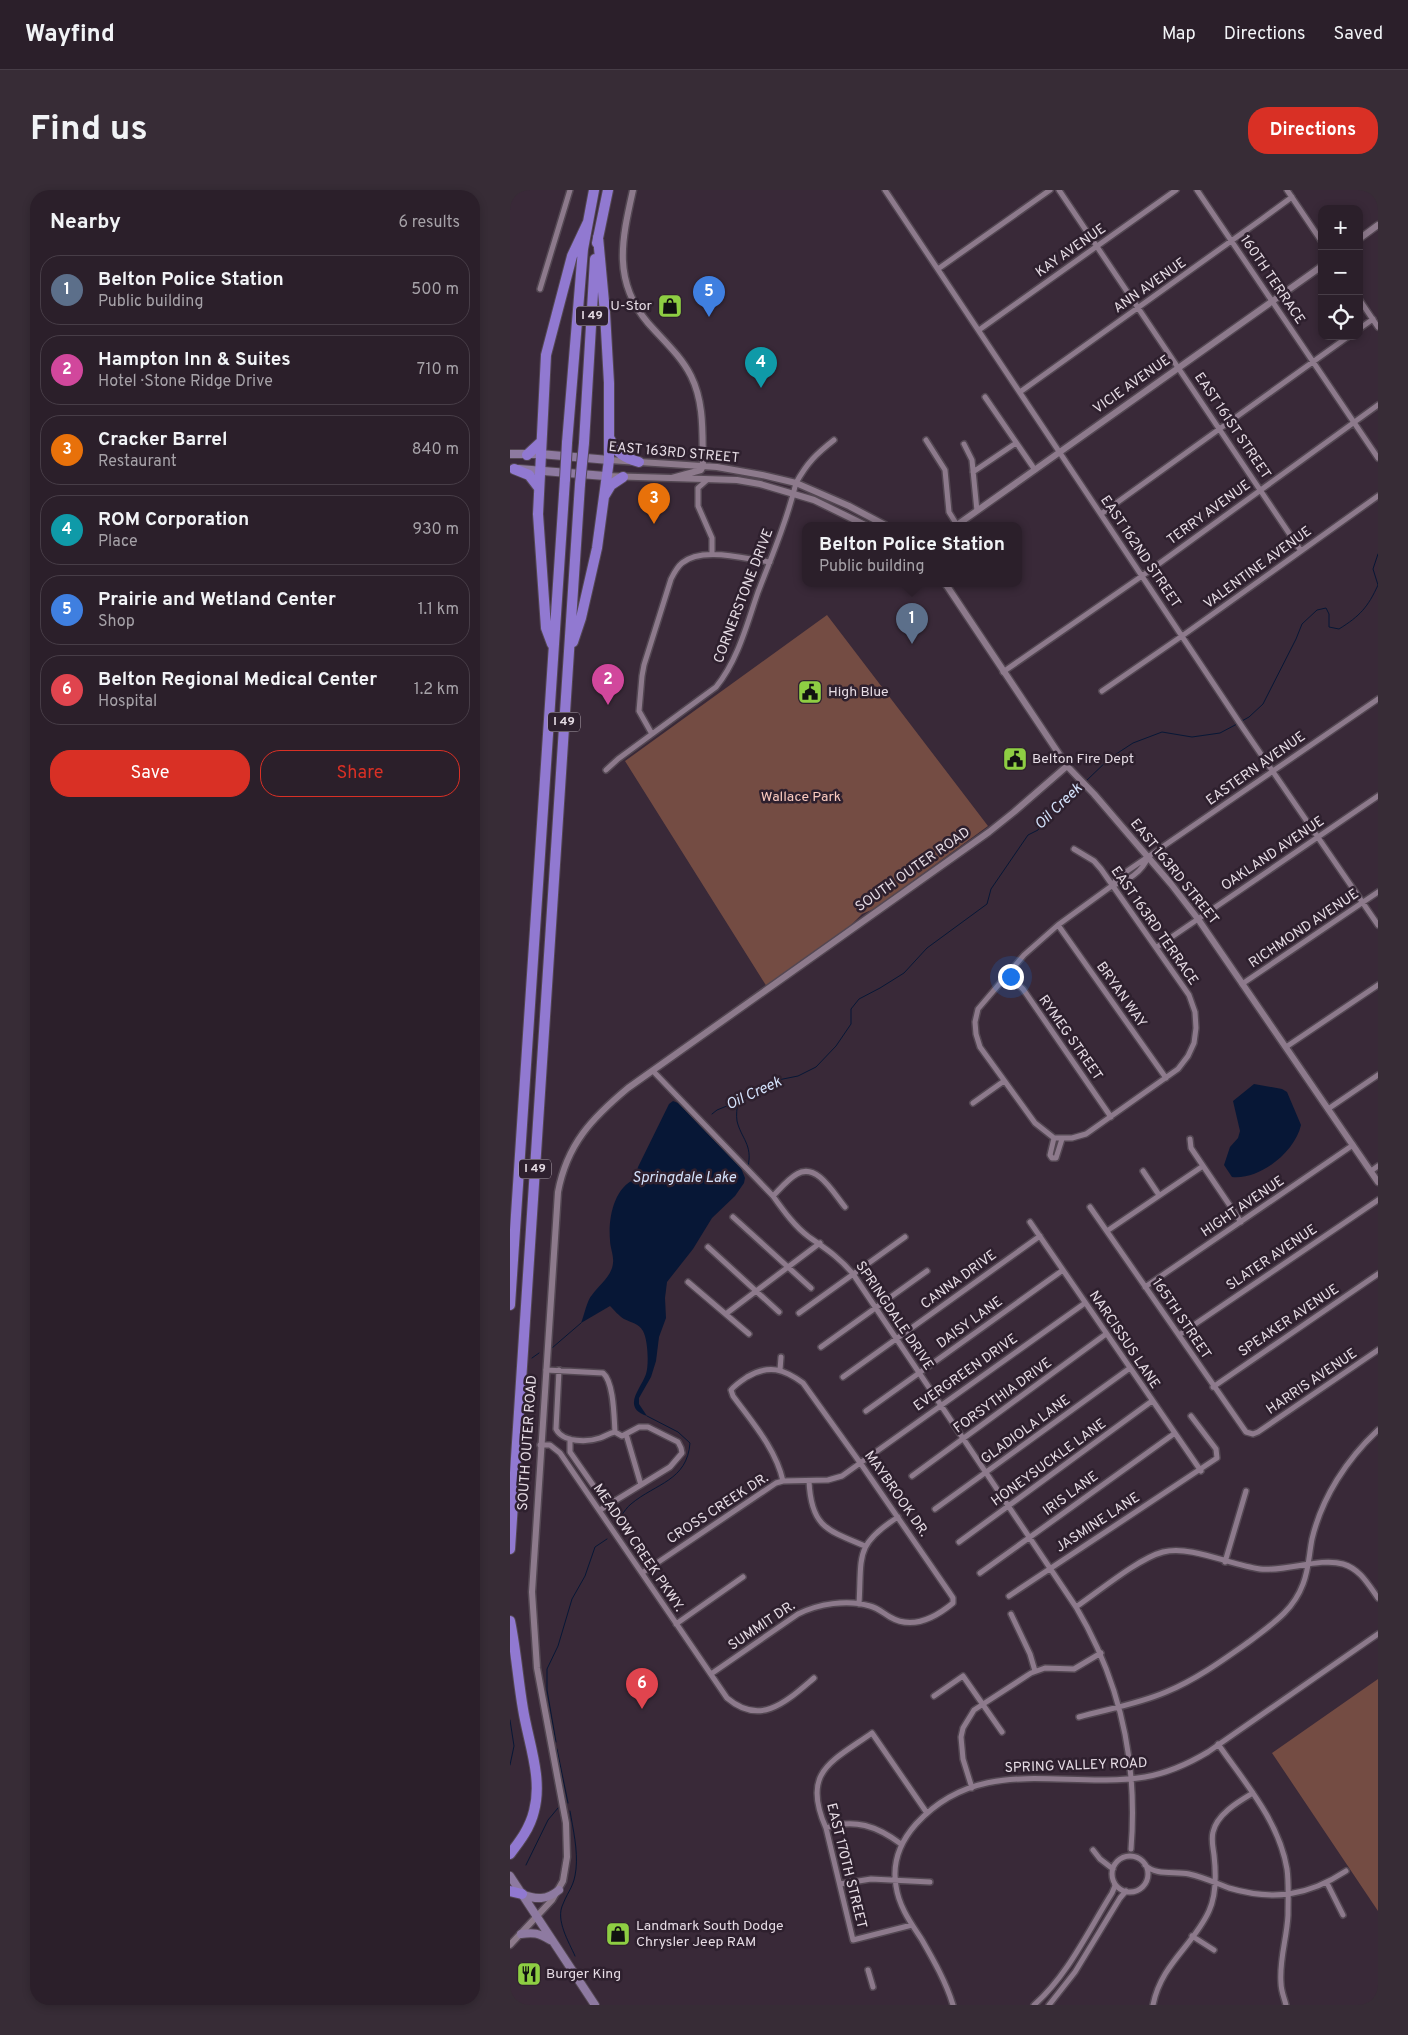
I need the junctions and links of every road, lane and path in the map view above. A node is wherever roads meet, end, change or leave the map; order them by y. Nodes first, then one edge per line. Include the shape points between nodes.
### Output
1 (570, 190) edge
2 (594, 190) edge
3 (608, 190) edge
4 (633, 190) edge
5 (885, 190) edge
6 (1050, 190) edge
7 (1059, 190) edge
8 (1176, 190) edge
9 (1198, 190) edge
10 (1287, 190) edge
11 (1292, 196) junction
12 (588, 222) junction
13 (1378, 226) edge
14 (1318, 236) edge
15 (1363, 236) edge
16 (598, 237) junction
17 (1232, 240) junction
18 (1097, 246) junction
19 (938, 269) junction
20 (1318, 269) edge
21 (540, 289) dead end
22 (1273, 300) junction
23 (1363, 304) edge
24 (1138, 307) junction
25 (1373, 319) junction
26 (1363, 326) edge
27 (1378, 327) edge
28 (979, 330) junction
29 (1343, 340) edge
30 (1313, 362) junction
31 (1179, 367) junction
32 (1020, 392) junction
33 (985, 397) dead end
34 (1378, 405) edge
35 (1354, 422) junction
36 (1220, 429) junction
37 (609, 437) junction
38 (834, 440) dead end
39 (926, 440) dead end
40 (541, 442) junction
41 (1016, 443) junction
42 (964, 444) dead end
43 (1060, 452) junction
44 (510, 454) edge
45 (540, 454) junction
46 (527, 455) junction
47 (1378, 458) edge
48 (609, 460) junction
49 (639, 462) junction
50 (703, 466) junction
51 (512, 469) edge
52 (1035, 470) junction
53 (539, 471) junction
54 (973, 472) junction
55 (606, 476) junction
56 (623, 477) junction
57 (672, 478) junction
58 (690, 479) junction
59 (707, 480) junction
60 (796, 483) junction
61 (538, 488) junction
62 (698, 488) junction
63 (1261, 490) junction
64 (794, 494) junction
65 (1378, 496) edge
66 (602, 508) junction
67 (977, 511) junction
68 (1101, 514) junction
69 (859, 522) edge
70 (879, 522) edge
71 (955, 522) edge
72 (961, 522) edge
73 (1301, 551) junction
74 (712, 554) junction
75 (770, 562) junction
76 (1142, 576) junction
77 (949, 587) edge
78 (1182, 636) junction
79 (554, 650) junction
80 (569, 655) junction
81 (1003, 672) junction
82 (1102, 691) dead end
83 (1378, 699) edge
84 (652, 734) junction
85 (1067, 766) junction
86 (606, 770) dead end
87 (1272, 771) junction
88 (1378, 796) edge
89 (1317, 837) junction
90 (1074, 850) dead end
91 (1148, 857) junction
92 (1113, 884) junction
93 (1378, 892) edge
94 (1362, 902) junction
95 (1198, 919) junction
96 (1058, 924) junction
97 (1378, 925) edge
98 (1156, 947) junction
99 (1007, 975) junction
100 (1242, 984) junction
101 (1378, 985) edge
102 (1286, 1047) junction
103 (653, 1071) junction
104 (1378, 1075) edge
105 (1166, 1078) junction
106 (1004, 1081) junction
107 (973, 1103) dead end
108 (1328, 1109) junction
109 (1111, 1117) junction
110 (1054, 1138) junction
111 (1062, 1138) junction
112 (1190, 1139) dead end
113 (1353, 1145) junction
114 (1203, 1166) junction
115 (1378, 1166) edge
116 (1143, 1170) dead end
117 (1371, 1171) junction
118 (1378, 1182) edge
119 (1159, 1195) junction
120 (773, 1196) junction
121 (1378, 1200) edge
122 (1090, 1206) dead end
123 (845, 1207) dead end
124 (732, 1217) dead end
125 (1030, 1222) dead end
126 (1241, 1222) junction
127 (1107, 1231) junction
128 (1040, 1236) junction
129 (905, 1237) dead end
130 (820, 1243) junction
131 (708, 1246) dead end
132 (788, 1267) junction
133 (1063, 1270) junction
134 (927, 1271) dead end
135 (854, 1274) junction
136 (1378, 1274) edge
137 (688, 1282) dead end
138 (1145, 1287) junction
139 (811, 1288) dead end
140 (756, 1291) junction
141 (1085, 1303) junction
142 (510, 1305) edge
143 (876, 1308) junction
144 (779, 1312) dead end
145 (727, 1313) junction
146 (799, 1313) dead end
147 (749, 1334) dead end
148 (1106, 1334) junction
149 (1179, 1335) junction
150 (897, 1339) junction
151 (821, 1347) dead end
152 (1378, 1350) edge
153 (781, 1357) dead end
154 (1130, 1368) junction
155 (546, 1370) junction
156 (559, 1370) junction
157 (780, 1370) junction
158 (920, 1373) junction
159 (843, 1377) dead end
160 (1213, 1387) junction
161 (1152, 1401) junction
162 (941, 1405) junction
163 (866, 1411) dead end
164 (1191, 1416) dead end
165 (1378, 1430) edge
166 (615, 1432) junction
167 (1258, 1432) joint
168 (1175, 1433) junction
169 (626, 1434) junction
170 (964, 1438) junction
171 (570, 1439) junction
172 (540, 1445) junction
173 (861, 1464) junction
174 (1201, 1471) junction
175 (986, 1472) junction
176 (912, 1476) dead end
177 (783, 1481) junction
178 (809, 1481) junction
179 (593, 1485) dead end
180 (641, 1485) junction
181 (1246, 1491) dead end
182 (1009, 1506) junction
183 (935, 1509) dead end
184 (600, 1510) junction
185 (898, 1517) junction
186 (1030, 1538) junction
187 (959, 1542) dead end
188 (865, 1546) junction
189 (510, 1549) edge
190 (1225, 1562) junction
191 (1308, 1565) junction
192 (1050, 1568) junction
193 (642, 1573) junction
194 (980, 1573) dead end
195 (743, 1577) dead end
196 (1009, 1596) dead end
197 (1378, 1598) edge
198 (860, 1604) junction
199 (1076, 1607) junction
200 (1010, 1614) dead end
201 (510, 1622) edge
202 (676, 1624) junction
203 (1378, 1634) edge
204 (1101, 1653) junction
205 (1035, 1671) junction
206 (711, 1674) junction
207 (814, 1678) dead end
208 (934, 1696) dead end
209 (982, 1704) junction
210 (1119, 1706) junction
211 (1078, 1718) dead end
212 (1002, 1732) dead end
213 (1218, 1744) junction
214 (1132, 1778) junction
215 (972, 1788) junction
216 (1253, 1793) junction
217 (927, 1813) junction
218 (826, 1828) junction
219 (901, 1844) junction
220 (1131, 1849) junction
221 (1093, 1850) dead end
222 (511, 1855) edge
223 (1124, 1857) junction
224 (1136, 1857) junction
225 (1145, 1865) junction
226 (1113, 1869) junction
227 (1346, 1871) dead end
228 (1155, 1872) junction
229 (510, 1876) edge
230 (895, 1880) junction
231 (1146, 1881) junction
232 (930, 1882) dead end
233 (1114, 1882) junction
234 (1215, 1883) junction
235 (1327, 1883) junction
236 (840, 1884) junction
237 (559, 1890) junction
238 (510, 1891) edge
239 (1126, 1892) junction
240 (522, 1894) junction
241 (1287, 1894) junction
242 (1343, 1915) dead end
243 (537, 1919) junction
244 (912, 1925) junction
245 (521, 1934) junction
246 (1192, 1936) junction
247 (551, 1941) junction
248 (510, 1945) edge
249 (1214, 1950) dead end
250 (868, 1970) dead end
251 (873, 1987) dead end
252 (1052, 1988) junction
253 (1059, 1994) junction
254 (595, 2005) edge
255 (953, 2005) edge
256 (1034, 2005) edge
257 (1048, 2005) edge
258 (1153, 2005) edge
259 (1286, 2005) edge

1 - 21 street
2 - 12 highway, I 49
3 - 16 highway, I 49
4 - 50 street via 622,247 624,276 646,321 692,377 702,414
5 - 19 street, EAST 162ND STREET
6 - 19 street
7 - 18 street, EAST 161ST STREET
8 - 18 street, KAY AVENUE
9 - 17 street, 160TH TERRACE
10 - 11 street
11 - 14 street
11 - 17 street, ANN AVENUE
12 - 40 highway via 572,256 546,355
12 - 79 highway, I 49, bridge via 567,443
13 - 15 street
16 - 37 highway via 606,322
16 - 80 highway, I 49, bridge
17 - 22 street, 160TH TERRACE
17 - 24 street, ANN AVENUE
18 - 24 street, EAST 161ST STREET
18 - 28 street, KAY AVENUE
19 - 28 street, EAST 162ND STREET
20 - 22 street, VICIE AVENUE
22 - 30 street, 160TH TERRACE
22 - 31 street, VICIE AVENUE
23 - 25 street
24 - 31 street, EAST 161ST STREET
24 - 32 street, ANN AVENUE
25 - 26 street
25 - 27 street
28 - 32 street, EAST 162ND STREET
29 - 30 street
30 - 35 street, 160TH TERRACE
30 - 36 street
31 - 36 street, EAST 161ST STREET
31 - 43 street, VICIE AVENUE
32 - 43 street, EAST 162ND STREET
33 - 41 street
34 - 35 street, TERRY AVENUE
35 - 47 street, 160TH TERRACE
35 - 63 street, TERRY AVENUE
36 - 63 street, EAST 161ST STREET
36 - 68 street
37 - 48 highway
37 - 49 highway via 617,452
38 - 60 street via 806,465
39 - 71 street via 945,470 949,512
40 - 45 highway
40 - 46 highway
41 - 52 street
41 - 54 street
42 - 54 street via 972,460
43 - 52 street, VICIE AVENUE
43 - 68 street, EAST 162ND STREET
44 - 46 main road, EAST 163RD STREET
45 - 46 main road, EAST 163RD STREET
45 - 48 main road, EAST 163RD STREET
45 - 53 highway
48 - 49 street, EAST 163RD STREET
48 - 55 highway
49 - 50 street, EAST 163RD STREET
50 - 57 street via 700,470
50 - 60 street, EAST 163RD STREET via 745,471
51 - 53 main road, EAST 163RD STREET
51 - 61 highway via 529,475
52 - 67 street, VICIE AVENUE
53 - 55 main road, EAST 163RD STREET
53 - 61 highway
54 - 67 street
55 - 56 street, EAST 163RD STREET
55 - 66 highway
56 - 57 street, EAST 163RD STREET
56 - 66 highway via 611,485
57 - 58 street, EAST 163RD STREET
58 - 59 street, EAST 163RD STREET
58 - 62 street
59 - 62 street
59 - 64 street, EAST 163RD STREET via 737,480
60 - 64 street, CORNERSTONE DRIVE
60 - 70 street, EAST 163RD STREET
61 - 79 highway via 546,628
62 - 74 street via 698,506 712,538
63 - 73 street, EAST 161ST STREET
63 - 76 street, TERRY AVENUE
64 - 69 street, EAST 163RD STREET
64 - 75 street, CORNERSTONE DRIVE
65 - 73 street, VALENTINE AVENUE
66 - 80 highway via 582,618
67 - 72 street, VICIE AVENUE
68 - 76 street, EAST 162ND STREET
73 - 78 street, VALENTINE AVENUE
74 - 75 street
74 - 84 street via 683,562 671,579 642,676 639,711
75 - 84 street, CORNERSTONE DRIVE via 724,678
76 - 78 street, EAST 162ND STREET
76 - 81 street, TERRY AVENUE
77 - 81 street, EAST 163RD STREET
78 - 82 street, VALENTINE AVENUE
78 - 87 street, EAST 162ND STREET
79 - 142 highway, I 49
80 - 189 highway, I 49
81 - 85 street, EAST 163RD STREET
83 - 87 street, EASTERN AVENUE
84 - 86 street, CORNERSTONE DRIVE
85 - 91 street, EAST 163RD STREET
85 - 103 street, SOUTH OUTER ROAD via 989,832
87 - 89 street, EAST 162ND STREET
87 - 91 street, EASTERN AVENUE
88 - 89 street, OAKLAND AVENUE
89 - 94 street, EAST 162ND STREET
89 - 95 street, OAKLAND AVENUE
90 - 92 street, EAST 163RD TERRACE via 1094,861
91 - 92 street, EASTERN AVENUE via 1145,866 1121,883
91 - 95 street, EAST 163RD STREET
92 - 96 street, EASTERN AVENUE
92 - 98 street, EAST 163RD TERRACE
93 - 94 street, RICHMOND AVENUE
94 - 97 street, EAST 162ND STREET
94 - 100 street, RICHMOND AVENUE
95 - 98 street, OAKLAND AVENUE
95 - 100 street, EAST 163RD STREET
96 - 99 street, EASTERN AVENUE
96 - 105 street, BRYAN WAY
98 - 105 street, EAST 163RD TERRACE via 1189,995 1195,1012 1194,1043 1178,1069
99 - 106 street, EASTERN AVENUE via 978,1009 975,1022 980,1047
99 - 109 street, RYMEG STREET via 1023,990
100 - 102 street, EAST 163RD STREET
101 - 102 street
102 - 108 street, EAST 163RD STREET
103 - 120 street, SPRINGDALE DRIVE
103 - 155 street, SOUTH OUTER ROAD via 600,1112 572,1149 559,1186
104 - 108 street
105 - 109 street
106 - 107 street
106 - 110 street via 1035,1123
108 - 113 street, EAST 163RD STREET
109 - 111 street via 1086,1134
110 - 111 street
110 - 111 street via 1052,1158 1056,1158
112 - 114 street via 1191,1148
113 - 117 street, EAST 163RD STREET
113 - 126 street, HIGHT AVENUE
114 - 119 street
114 - 126 street
115 - 117 street
116 - 119 street
117 - 118 street, EAST 163RD STREET
119 - 127 street
120 - 123 street via 798,1173 811,1172 819,1176
120 - 130 street, SPRINGDALE DRIVE via 808,1237
121 - 149 street, SLATER AVENUE
122 - 127 street, 165TH STREET
124 - 132 street
125 - 128 street, NARCISSUS LANE
126 - 138 street, HIGHT AVENUE
127 - 138 street, 165TH STREET
128 - 133 street, NARCISSUS LANE
128 - 150 street, CANNA DRIVE
129 - 135 street
130 - 132 street
130 - 135 street, SPRINGDALE DRIVE
131 - 140 street
132 - 139 street
132 - 140 street
133 - 141 street, NARCISSUS LANE
133 - 158 street, DAISY LANE
134 - 143 street
135 - 143 street, SPRINGDALE DRIVE
135 - 146 street
136 - 160 street, SPEAKER AVENUE
137 - 145 street
138 - 149 street, 165TH STREET
140 - 144 street
140 - 145 street
141 - 148 street, NARCISSUS LANE
141 - 162 street, EVERGREEN DRIVE
143 - 150 street, SPRINGDALE DRIVE
143 - 151 street
145 - 147 street
148 - 154 street, NARCISSUS LANE
148 - 170 street, FORSYTHIA DRIVE
149 - 160 street, 165TH STREET
150 - 158 street, SPRINGDALE DRIVE
150 - 159 street, CANNA DRIVE
152 - 167 street, HARRIS AVENUE
153 - 157 street
154 - 161 street, NARCISSUS LANE
154 - 175 street, GLADIOLA LANE
155 - 156 street
155 - 172 street, SOUTH OUTER ROAD
156 - 166 street via 595,1371 607,1376
156 - 171 street via 556,1429
157 - 173 street, MAYBROOK DR. via 803,1383
157 - 177 street via 754,1373 731,1390 774,1455
158 - 162 street, SPRINGDALE DRIVE
158 - 163 street, DAISY LANE
160 - 167 street, 165TH STREET via 1242,1429
161 - 168 street, NARCISSUS LANE
161 - 182 street, HONEYSUCKLE LANE
162 - 170 street, SPRINGDALE DRIVE
162 - 173 street, EVERGREEN DRIVE
164 - 174 street, JASMINE LANE via 1218,1455
165 - 191 street via 1350,1460 1334,1485 1315,1530
166 - 169 street via 622,1436
166 - 171 street via 592,1440
168 - 174 street, NARCISSUS LANE
168 - 186 street, IRIS LANE
169 - 180 street
169 - 180 street via 639,1427 648,1427 678,1442 682,1450 670,1467
170 - 175 street, SPRINGDALE DRIVE
170 - 176 street, FORSYTHIA DRIVE
171 - 179 street via 570,1452
172 - 184 street, MEADOW CREEK PKWY. via 557,1449
172 - 237 street, SOUTH OUTER ROAD via 532,1620 540,1686 567,1833 566,1869
173 - 178 street, EVERGREEN DRIVE via 835,1479
173 - 185 street, MAYBROOK DR.
174 - 192 street, JASMINE LANE
175 - 182 street, SPRINGDALE DRIVE
175 - 183 street, GLADIOLA LANE
177 - 178 street, EVERGREEN DRIVE
177 - 193 street, CROSS CREEK DR. via 756,1495
178 - 188 street via 811,1507 821,1523 836,1534
180 - 184 street
181 - 190 street
182 - 186 street, SPRINGDALE DRIVE
182 - 187 street, HONEYSUCKLE LANE
184 - 193 street, MEADOW CREEK PKWY.
185 - 188 street via 876,1532
185 - 198 street, MAYBROOK DR. via 953,1598 953,1603 930,1619 905,1623
186 - 192 street, SPRINGDALE DRIVE
186 - 194 street, IRIS LANE
188 - 198 street via 860,1571
190 - 191 street via 1273,1570
190 - 199 street via 1190,1551 1165,1552 1147,1558
191 - 197 street via 1329,1562 1349,1566 1363,1576
191 - 210 street via 1298,1595 1282,1618 1194,1679 1153,1697
192 - 196 street, JASMINE LANE
192 - 199 street, SPRINGDALE DRIVE
193 - 202 street, MEADOW CREEK PKWY.
195 - 202 street
198 - 206 street, SUMMIT DR. via 805,1610
199 - 204 street, SPRINGDALE DRIVE
200 - 205 street
201 - 222 highway via 537,1795 530,1824
202 - 206 street, MEADOW CREEK PKWY.
203 - 213 street, SPRING VALLEY ROAD
204 - 205 street via 1074,1669
204 - 210 street, SPRINGDALE DRIVE
205 - 209 street
206 - 207 street, MEADOW CREEK PKWY. via 734,1704 759,1711 779,1706
208 - 209 street via 963,1676
209 - 212 street
209 - 215 street via 967,1719 961,1737 963,1759
210 - 211 street
210 - 214 street, SPRINGDALE DRIVE
213 - 214 street, SPRING VALLEY ROAD via 1179,1768
213 - 216 street
214 - 215 street, SPRING VALLEY ROAD via 1010,1778
214 - 220 street, SPRINGDALE DRIVE
215 - 217 street, SPRING VALLEY ROAD via 946,1799
216 - 234 street via 1227,1812 1215,1826 1212,1837
216 - 241 street via 1280,1843 1287,1870
217 - 218 street, EAST 170TH STREET via 872,1733 832,1761 819,1778 818,1802
217 - 219 street, SPRING VALLEY ROAD
218 - 219 street via 860,1823 891,1836
218 - 236 street, EAST 170TH STREET
219 - 230 street, SPRING VALLEY ROAD via 895,1864
220 - 223 street
220 - 224 street
221 - 226 street
223 - 224 street
223 - 226 street
224 - 225 street
225 - 228 street
225 - 231 street
226 - 233 street
227 - 235 street
228 - 231 street
228 - 234 street via 1179,1872
229 - 240 main road
230 - 232 street
230 - 236 street via 871,1879
230 - 244 street, SPRING VALLEY ROAD via 901,1904
231 - 239 street via 1136,1890
233 - 239 street
233 - 252 street via 1112,1893
234 - 241 street via 1260,1894
234 - 246 street via 1209,1910
235 - 241 street via 1308,1891
235 - 242 street
236 - 244 street, EAST 170TH STREET via 853,1940
237 - 240 main road via 542,1899
237 - 243 street, SOUTH OUTER ROAD
238 - 240 highway
239 - 253 street
240 - 243 main road
241 - 259 street via 1287,1928 1280,1974
243 - 245 street, SOUTH OUTER ROAD
243 - 247 main road
244 - 255 street, SPRING VALLEY ROAD
245 - 247 main road via 536,1933
245 - 248 street, SOUTH OUTER ROAD
246 - 249 street
246 - 258 street via 1161,1978
247 - 254 main road
250 - 251 street
252 - 253 street
252 - 256 street
253 - 257 street

